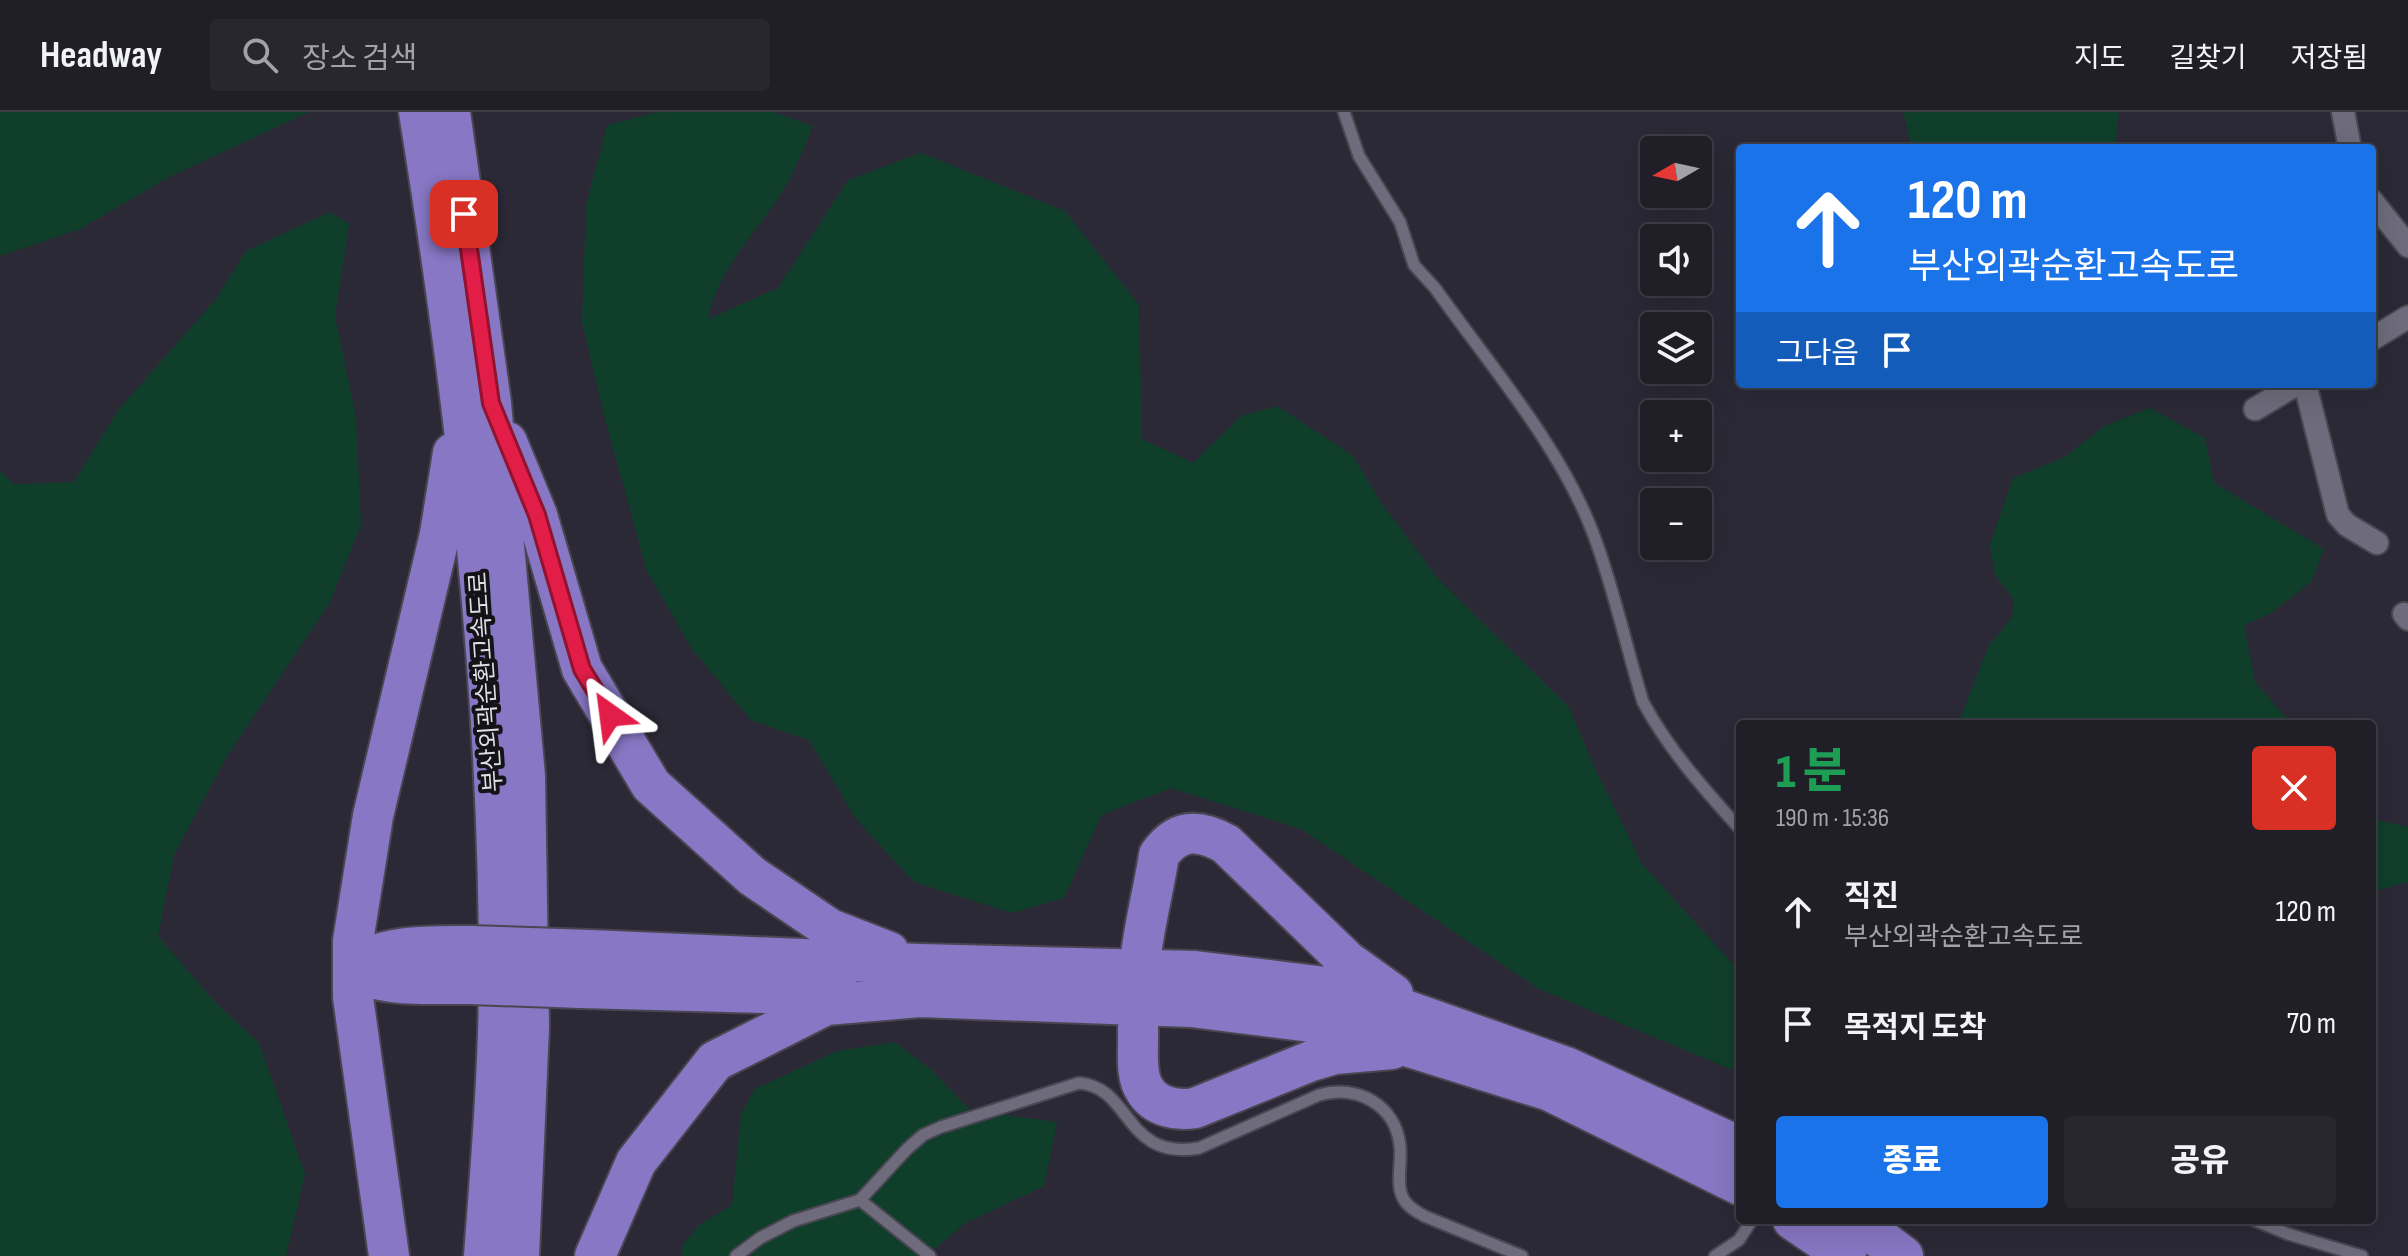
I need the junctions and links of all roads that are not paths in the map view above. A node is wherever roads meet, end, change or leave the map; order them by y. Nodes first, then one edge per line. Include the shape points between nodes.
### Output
1 (419, 112) edge
2 (450, 112) edge
3 (1344, 112) edge
4 (2343, 112) edge
5 (2349, 144) edge
6 (2376, 208) edge
7 (2408, 246) edge
8 (2408, 317) edge
9 (2376, 337) edge
10 (2290, 388) edge
11 (2306, 388) edge
12 (476, 403) junction
13 (2255, 409) dead end
14 (2377, 543) dead end
15 (1736, 824) edge
16 (354, 969) junction
17 (920, 980) junction
18 (1139, 987) junction
19 (1419, 1033) junction
20 (1736, 1145) edge
21 (1736, 1183) edge
22 (860, 1200) junction
23 (1749, 1224) edge
24 (1799, 1224) edge
25 (1860, 1224) edge
26 (2264, 1224) edge
27 (389, 1256) edge
28 (484, 1256) edge
29 (519, 1256) edge
30 (595, 1256) edge
31 (736, 1256) edge
32 (930, 1256) edge
33 (1522, 1256) edge
34 (1715, 1256) edge
35 (1846, 1256) edge
36 (1903, 1256) edge
37 (2362, 1256) edge

1 - 12 highway, 부산외곽순환고속도로 via 444,268
2 - 12 highway, 부산외곽순환고속도로
3 - 15 lane via 1359,156 1400,222 1414,265 1552,450 1571,486 1593,533 1643,702 1657,728
4 - 5 street
6 - 7 street
8 - 9 street
10 - 13 street
11 - 14 street via 2338,515
12 - 16 highway via 370,831 353,941
12 - 17 highway via 537,515 582,669 651,785 752,876 830,929
12 - 28 highway, 부산외곽순환고속도로 via 476,536 492,736 498,957
12 - 29 highway, 부산외곽순환고속도로 via 525,776 529,1027
16 - 17 highway, bridge via 387,981 471,965
16 - 27 highway via 353,997
17 - 18 highway
17 - 30 highway via 826,1005 715,1061 636,1162
18 - 19 highway via 1191,1007
18 - 19 highway via 1138,1057 1145,1091 1181,1110 1323,1057 1365,1051
18 - 19 highway via 1159,855 1180,836 1211,835
19 - 20 highway via 1566,1067
19 - 21 highway
22 - 31 lane via 793,1221
22 - 32 lane
22 - 33 lane via 923,1135 1079,1083 1105,1090 1133,1127 1156,1143 1183,1150 1199,1148 1319,1095 1353,1091 1389,1115 1398,1129 1401,1195 1410,1207
23 - 34 lane via 1739,1240
24 - 35 highway
25 - 36 highway
26 - 37 lane

